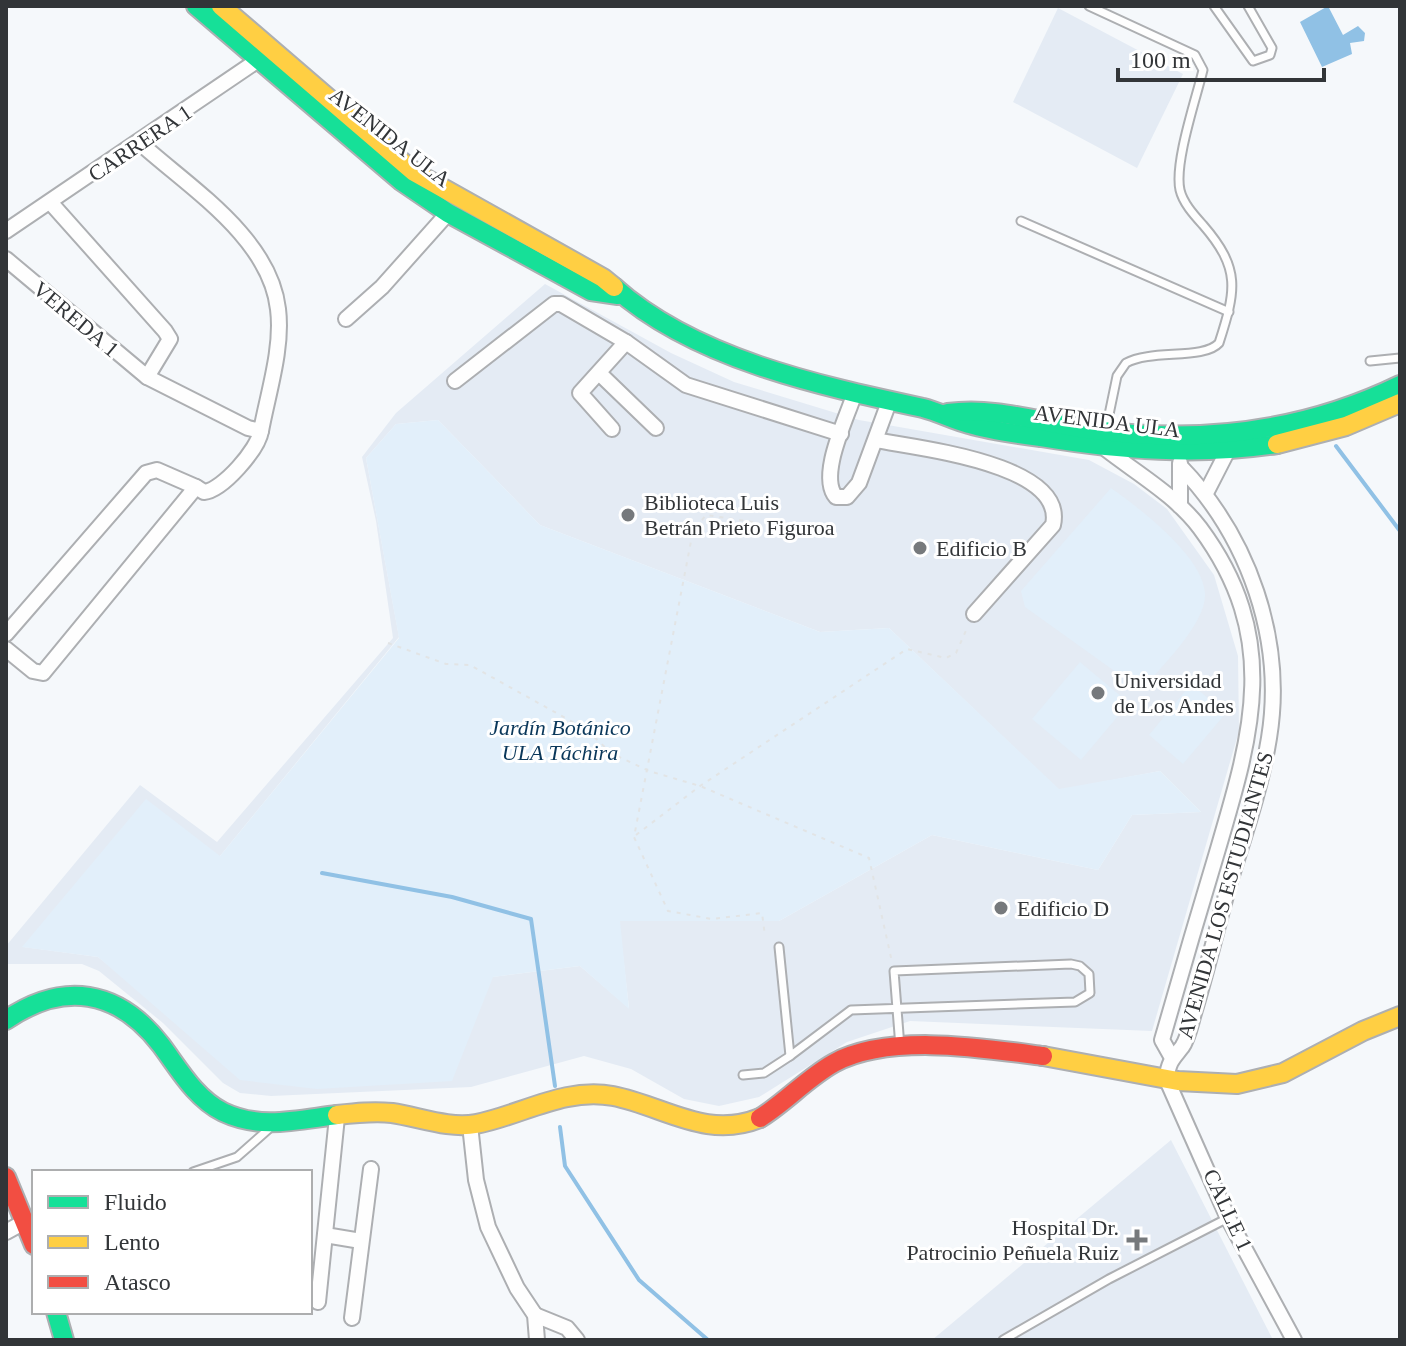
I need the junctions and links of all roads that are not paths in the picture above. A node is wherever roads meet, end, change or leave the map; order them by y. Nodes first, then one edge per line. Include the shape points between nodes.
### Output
1 (196, 6) edge
2 (221, 6) edge
3 (1089, 6) edge
4 (1214, 6) edge
5 (1248, 6) edge
6 (266, 56) junction
7 (140, 143) junction
8 (50, 202) junction
9 (448, 213) junction
10 (1021, 221) dead end
11 (6, 231) edge
12 (6, 259) edge
13 (618, 295) junction
14 (1229, 312) junction
15 (346, 319) dead end
16 (626, 342) junction
17 (1400, 358) edge
18 (1370, 361) dead end
19 (599, 373) junction
20 (147, 377) junction
21 (455, 381) dead end
22 (1400, 385) edge
23 (854, 395) junction
24 (889, 402) junction
25 (1400, 403) edge
26 (656, 428) dead end
27 (612, 429) dead end
28 (261, 431) junction
29 (841, 434) junction
30 (876, 440) junction
31 (1106, 441) junction
32 (1227, 452) junction
33 (1178, 453) junction
34 (196, 487) junction
35 (1206, 493) junction
36 (1180, 506) junction
37 (974, 614) road end
38 (6, 634) edge
39 (6, 649) edge
40 (779, 947) dead end
41 (896, 1009) junction
42 (1400, 1016) edge
43 (6, 1020) edge
44 (900, 1050) junction
45 (790, 1056) junction
46 (1171, 1056) junction
47 (743, 1075) dead end
48 (1166, 1078) junction
49 (337, 1117) junction
50 (272, 1125) junction
51 (470, 1125) junction
52 (371, 1169) dead end
53 (199, 1170) edge
54 (6, 1177) edge
55 (1228, 1218) junction
56 (26, 1221) junction
57 (6, 1232) edge
58 (325, 1235) junction
59 (32, 1239) edge
60 (361, 1241) junction
61 (318, 1302) dead end
62 (57, 1314) edge
63 (535, 1315) junction
64 (352, 1318) dead end
65 (64, 1340) edge
66 (537, 1340) edge
67 (577, 1340) edge
68 (1003, 1340) edge
69 (1294, 1340) edge

1 - 6 street, AVENIDA ULA
2 - 6 street, AVENIDA ULA
3 - 14 lane via 1199,61 1203,70 1177,171 1180,193 1234,272
4 - 5 lane via 1253,61 1270,55 1272,48
6 - 7 street, CARRERA 1
6 - 9 street, AVENIDA ULA via 386,170
6 - 13 street, AVENIDA ULA via 414,172 603,278
7 - 8 street, CARRERA 1
7 - 28 street via 248,240 263,260 279,311
8 - 11 street, CARRERA 1
8 - 20 street via 170,339
9 - 13 street, AVENIDA ULA via 591,291
9 - 15 street
10 - 14 lane
12 - 20 street, VEREDA 1
13 - 23 street, AVENIDA ULA via 723,349
14 - 31 lane via 1214,349 1161,353 1126,363 1113,389
16 - 19 street
16 - 21 street via 568,305 554,304
16 - 29 street via 686,385
17 - 18 lane
19 - 26 street
19 - 27 street via 580,397
20 - 28 street, VEREDA 1
22 - 33 street, AVENIDA ULA via 1298,423
23 - 24 street, AVENIDA ULA
23 - 29 street
24 - 30 street
24 - 31 street, AVENIDA ULA via 948,413 974,408
25 - 32 street, AVENIDA ULA via 1343,429 1269,448
28 - 34 street via 257,447 215,489 204,492
29 - 30 street via 829,472 828,486 836,497 854,492
30 - 37 street via 996,464 1050,504 1053,525
31 - 33 street, AVENIDA ULA
31 - 36 street, AVENIDA LOS ESTUDIANTES
32 - 33 street, AVENIDA ULA
32 - 35 street
33 - 35 street, AVENIDA LOS ESTUDIANTES
33 - 36 street
34 - 38 street via 157,470 146,473
34 - 39 street via 43,673
35 - 46 street, AVENIDA LOS ESTUDIANTES via 1252,577 1269,644 1273,705 1250,818 1201,989 1183,1047
36 - 46 street, AVENIDA LOS ESTUDIANTES via 1199,526 1235,587 1254,686 1247,752 1162,1040
40 - 45 lane
41 - 41 lane via 894,971 1071,964 1089,974 1092,985 1090,993 1075,1002
41 - 44 lane
41 - 45 lane via 851,1010
42 - 48 street via 1274,1077 1217,1084
43 - 50 street via 45,997 72,992 111,1003 144,1026 204,1099 239,1119
44 - 48 street via 1021,1053
44 - 51 street via 864,1051 844,1059 745,1124 688,1122 616,1096 590,1094 540,1102
45 - 47 lane via 764,1073
46 - 48 street, AVENIDA LOS ESTUDIANTES
48 - 55 street, CALLE 1
49 - 50 street
49 - 51 street via 382,1112
49 - 58 street
50 - 53 lane via 237,1157
51 - 63 street via 488,1227
52 - 60 street
54 - 56 street
55 - 68 lane
55 - 69 street, CALLE 1
56 - 57 street
56 - 59 street
58 - 60 street
58 - 61 street
60 - 64 street
62 - 65 street
63 - 66 street
63 - 67 street via 567,1328

